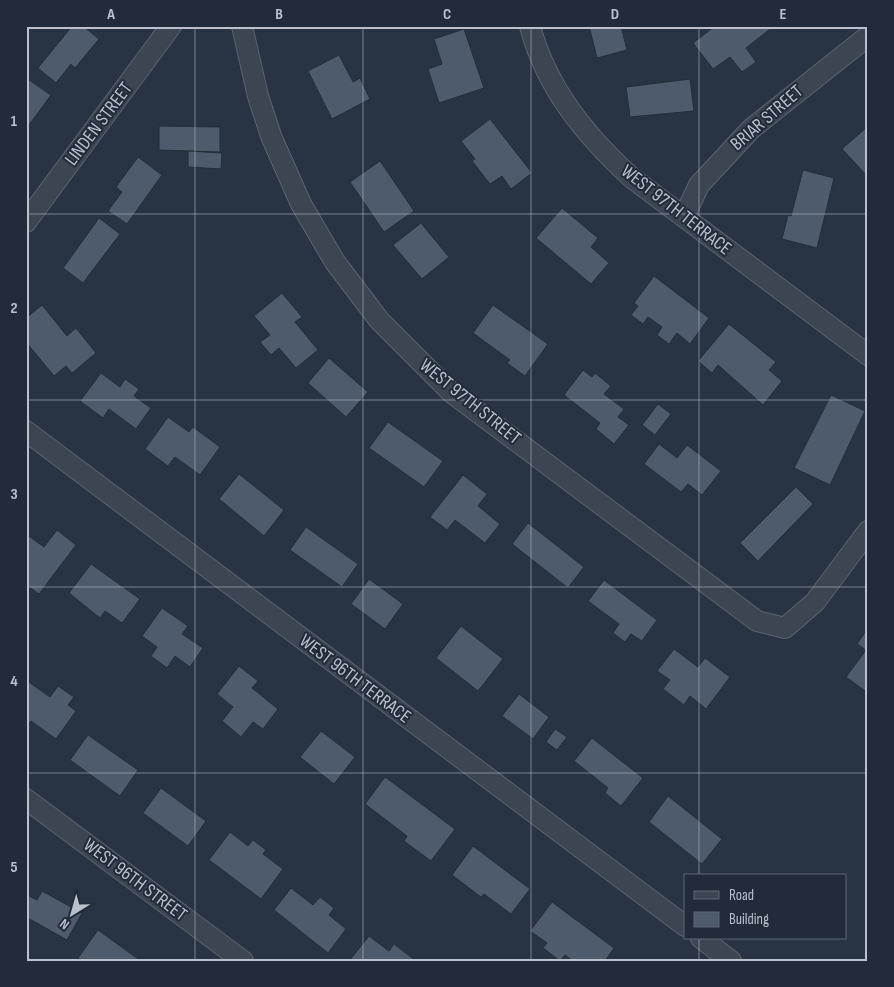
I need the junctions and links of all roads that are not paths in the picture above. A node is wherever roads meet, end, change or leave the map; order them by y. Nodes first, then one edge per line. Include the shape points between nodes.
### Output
1 (171, 26) edge
2 (242, 26) edge
3 (530, 26) edge
4 (868, 36) edge
5 (684, 216) junction
6 (26, 222) edge
7 (868, 355) edge
8 (26, 431) edge
9 (868, 531) edge
10 (27, 801) edge
11 (684, 925) edge
12 (704, 940) edge
13 (243, 961) edge
14 (731, 961) edge

1 - 6 street, LINDEN STREET
2 - 9 street, WEST 97TH STREET via 260,104 300,204 335,262 379,320 452,393 757,620 785,628 815,602
3 - 5 street, WEST 97TH TERRACE via 552,83 574,117 632,178
4 - 5 street, BRIAR STREET via 751,129 699,185
5 - 7 street, WEST 97TH TERRACE
8 - 11 street, WEST 96TH TERRACE
10 - 13 street, WEST 96TH STREET
12 - 14 street

